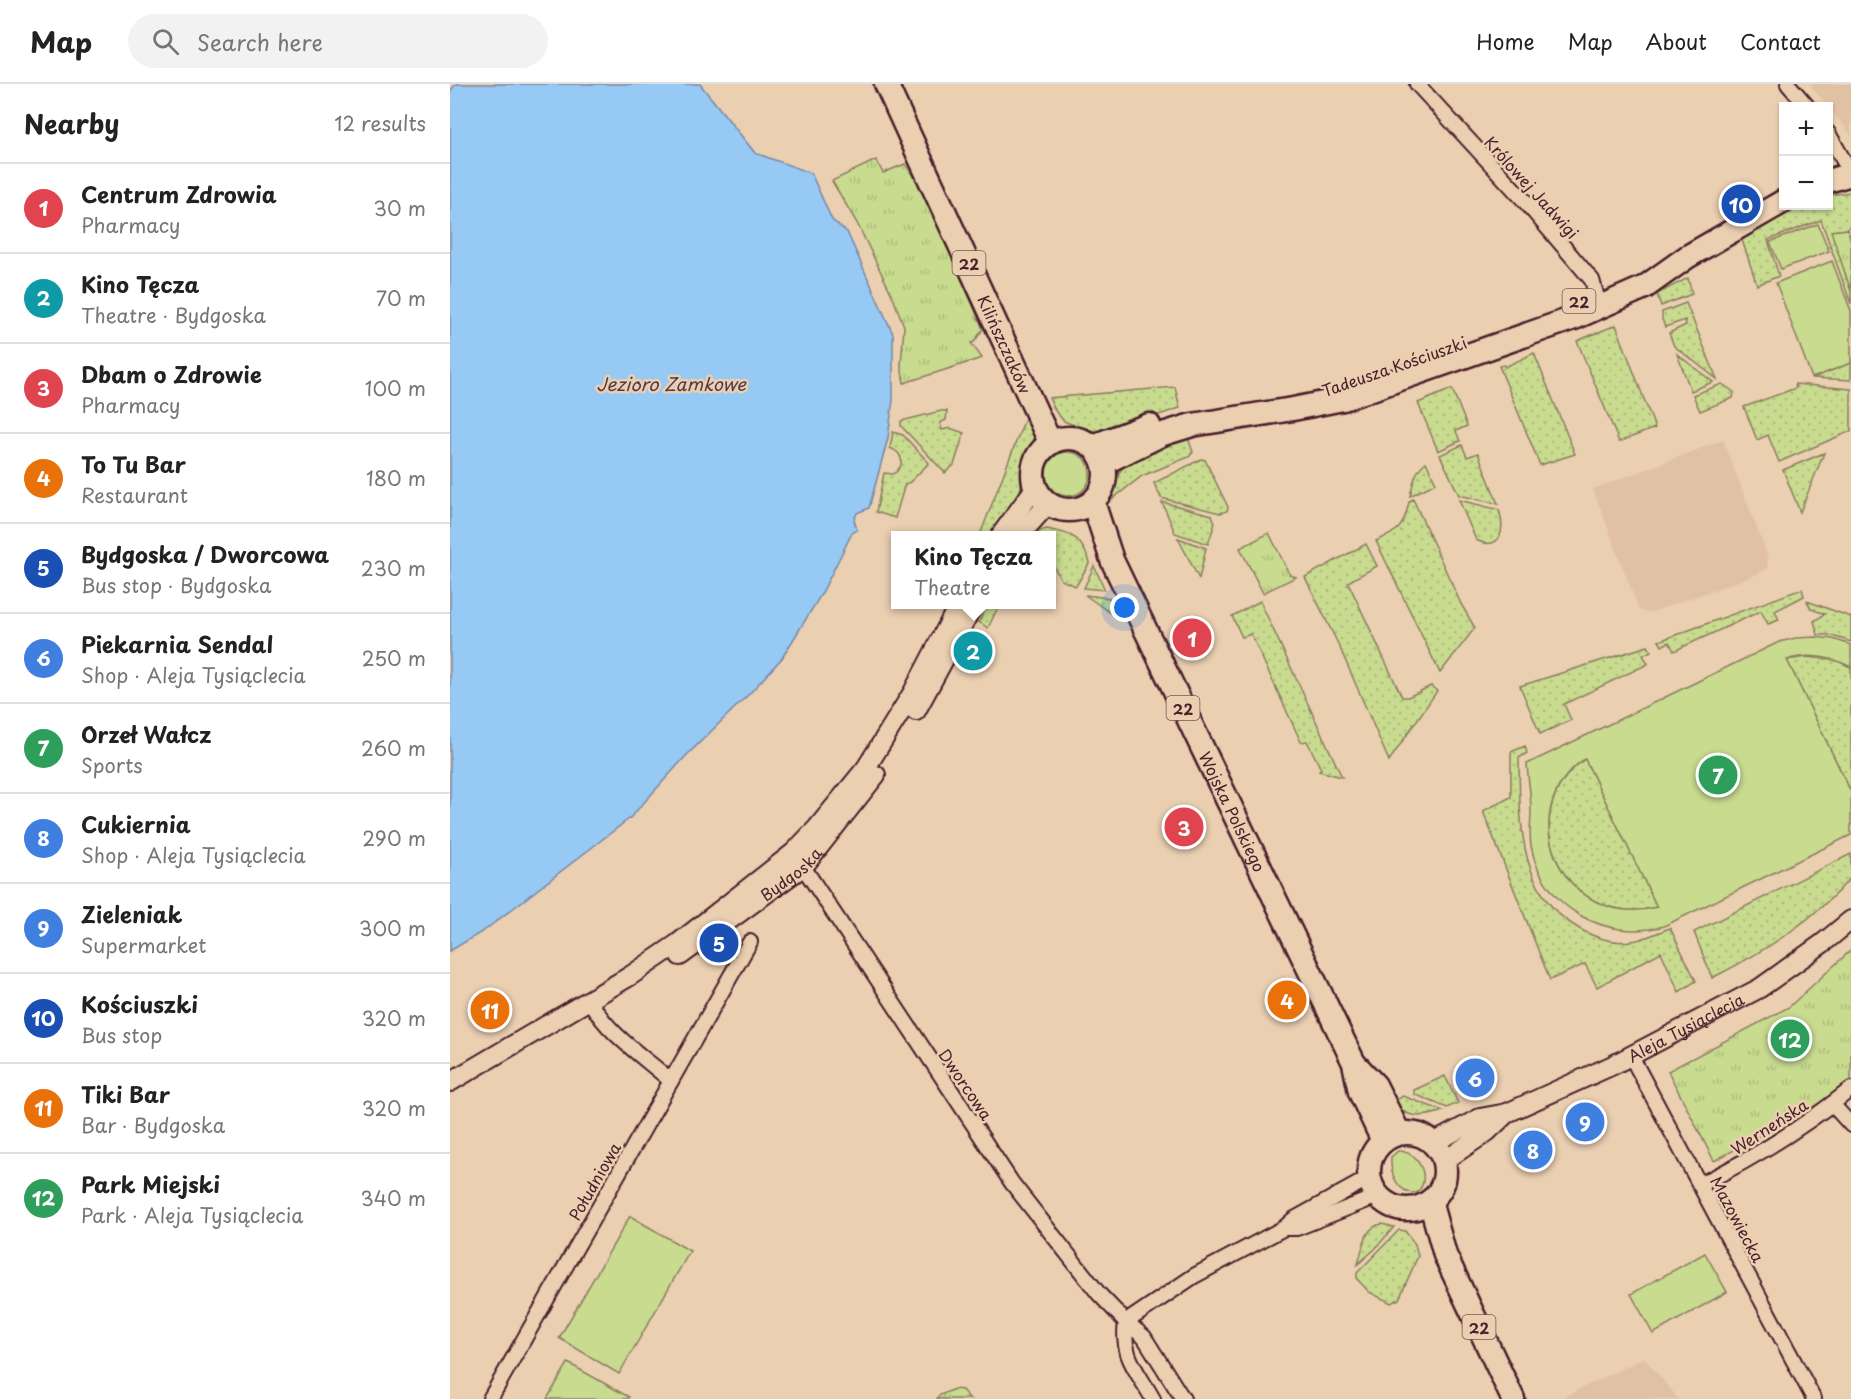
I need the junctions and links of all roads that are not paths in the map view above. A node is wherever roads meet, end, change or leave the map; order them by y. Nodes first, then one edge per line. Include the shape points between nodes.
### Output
1 (886, 84) edge
2 (1788, 84) edge
3 (1420, 85) edge
4 (1804, 102) edge
5 (1833, 142) edge
6 (1843, 176) edge
7 (1779, 204) edge
8 (1687, 257) junction
9 (1596, 294) junction
10 (1577, 317) junction
11 (1050, 442) junction
12 (1098, 454) junction
13 (1042, 496) junction
14 (1085, 505) junction
15 (1005, 531) edge
16 (1022, 531) edge
17 (956, 609) edge
18 (971, 609) edge
19 (799, 860) junction
20 (1851, 920) edge
21 (750, 942) dead end
22 (593, 1005) junction
23 (1631, 1056) junction
24 (670, 1081) junction
25 (450, 1082) edge
26 (1851, 1089) edge
27 (1832, 1104) junction
28 (1851, 1125) edge
29 (1391, 1137) junction
30 (1439, 1152) junction
31 (1701, 1184) junction
32 (1373, 1187) junction
33 (1421, 1205) junction
34 (1284, 1228) junction
35 (1126, 1322) junction
36 (490, 1399) edge
37 (1153, 1399) edge
38 (1183, 1399) edge
39 (1513, 1399) edge
40 (1814, 1399) edge

1 - 11 main road, Kilińszczaków / 22
2 - 4 street
3 - 9 street, Królowej Jadwigi via 1585,270
5 - 6 street via 1845,163
7 - 8 main road, Tadeusza Kościuszki / 22
8 - 9 main road, Tadeusza Kościuszki / 22
8 - 10 main road, Tadeusza Kościuszki / 22 via 1645,287
9 - 10 street
9 - 12 main road, Tadeusza Kościuszki / 22 via 1332,390 1188,412
10 - 12 main road, Tadeusza Kościuszki / 22 via 1342,399 1192,425
11 - 12 main road via 1076,438
11 - 13 main road via 1033,468 1032,478
12 - 14 main road via 1104,484 1100,494
13 - 14 main road via 1057,509
13 - 15 street
13 - 16 street
14 - 29 main road, Wojska Polskiego / 22 via 1354,1063 1360,1092
17 - 19 street, Bydgoska via 913,692 866,768 817,828
18 - 19 street, Bydgoska via 925,696 875,776
19 - 22 street, Bydgoska via 637,987
19 - 35 street, Dworcowa via 1012,1183 1099,1294
20 - 23 street, Aleja Tysiąclecia via 1760,988
21 - 24 street, Południowa
22 - 24 street via 611,1029
22 - 25 street, Bydgoska
23 - 30 street, Aleja Tysiąclecia via 1507,1113 1487,1132
23 - 31 street, Mazowiecka
24 - 36 street, Południowa
26 - 27 street, Werneńska
27 - 28 street
27 - 31 street, Werneńska via 1745,1162
29 - 30 main road via 1412,1133 1423,1136
29 - 32 main road via 1374,1151 1369,1164
30 - 33 main road via 1445,1176 1440,1190
31 - 40 street, Mazowiecka
32 - 33 main road via 1388,1204 1399,1208
32 - 34 street via 1293,1220
32 - 34 street via 1297,1228
33 - 39 main road, 22
34 - 35 street via 1208,1269
35 - 37 street via 1126,1354
35 - 38 street, Dworcowa via 1144,1336

